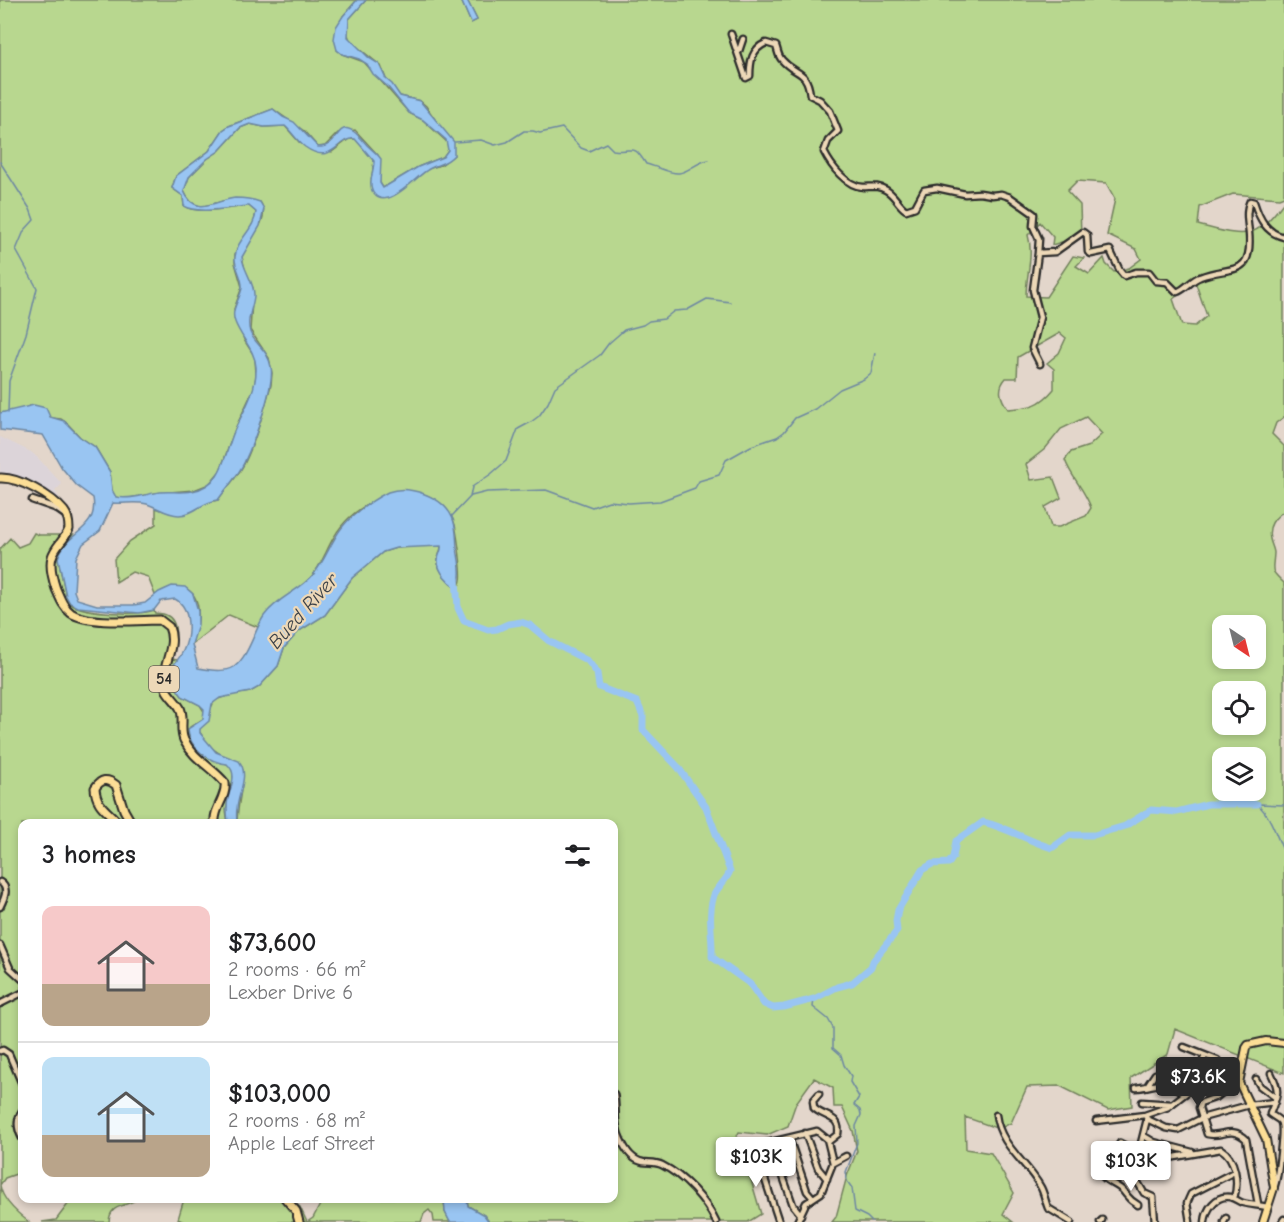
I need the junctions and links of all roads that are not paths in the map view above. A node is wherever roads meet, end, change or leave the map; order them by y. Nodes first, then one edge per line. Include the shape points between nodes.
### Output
1 (731, 34) dead end
2 (742, 39) dead end
3 (738, 53) junction
4 (1284, 237) edge
5 (1038, 253) junction
6 (1040, 364) dead end
7 (0, 478) edge
8 (32, 500) dead end
9 (67, 516) junction
10 (114, 819) edge
11 (129, 819) edge
12 (215, 819) edge
13 (0, 882) edge
14 (0, 907) edge
15 (0, 945) edge
16 (18, 975) edge
17 (18, 995) edge
18 (0, 1004) edge
19 (1284, 1043) edge
20 (1184, 1047) dead end
21 (0, 1051) edge
22 (1205, 1056) junction
23 (1170, 1068) dead end
24 (1271, 1073) dead end
25 (18, 1075) edge
26 (1256, 1079) dead end
27 (1147, 1086) junction
28 (1136, 1088) dead end
29 (819, 1094) dead end
30 (1185, 1094) junction
31 (1276, 1100) junction
32 (1142, 1102) dead end
33 (1172, 1104) junction
34 (1249, 1105) junction
35 (996, 1115) dead end
36 (1146, 1117) junction
37 (1202, 1118) junction
38 (1096, 1121) dead end
39 (618, 1132) edge
40 (805, 1133) junction
41 (838, 1134) junction
42 (1144, 1136) junction
43 (844, 1137) dead end
44 (789, 1138) junction
45 (771, 1142) junction
46 (828, 1142) junction
47 (1195, 1153) junction
48 (846, 1156) dead end
49 (833, 1163) junction
50 (1108, 1163) junction
51 (1120, 1171) junction
52 (1234, 1172) junction
53 (827, 1179) junction
54 (1274, 1188) junction
55 (813, 1198) junction
56 (1234, 1198) junction
57 (290, 1203) edge
58 (1258, 1204) junction
59 (1138, 1205) dead end
60 (1268, 1207) junction
61 (801, 1215) junction
62 (299, 1222) edge
63 (716, 1222) edge
64 (779, 1222) edge
65 (797, 1222) edge
66 (1071, 1222) edge
67 (1155, 1222) edge
68 (1190, 1222) edge
69 (1205, 1222) edge
70 (1263, 1222) edge

1 - 3 street
2 - 3 street
3 - 5 street via 746,78 750,76 753,52 766,43 776,46 781,59 805,76 810,95 830,111 838,126 824,152 848,182 886,189 906,210 915,207 924,190 929,189 1010,197 1034,214
4 - 5 street via 1266,227 1250,201 1250,253 1245,263 1198,277 1177,292 1169,283 1156,281 1149,272 1124,276 1110,250 1088,252 1087,235 1083,232 1055,252
5 - 6 street via 1033,290 1040,317 1032,348
7 - 9 highway via 32,487
8 - 9 street
9 - 12 highway, 54 via 69,529 51,564 65,607 79,617 160,620 170,627 172,640 164,684 182,712 182,732 189,749 225,783
10 - 11 highway via 97,799 95,789 104,780 116,785
13 - 14 street via 6,891
15 - 16 street via 10,968
17 - 18 street
19 - 34 main road via 1266,1041 1246,1048 1239,1083
20 - 22 street
21 - 25 street via 9,1054
22 - 30 street via 1193,1086
22 - 37 street via 1222,1063 1224,1068 1220,1096 1204,1100 1199,1106
23 - 27 street via 1155,1074
24 - 31 street via 1278,1087
26 - 31 street
27 - 28 street
27 - 30 street via 1167,1083
29 - 41 street via 813,1101 814,1108 835,1119
30 - 33 street
31 - 34 street
31 - 54 street via 1270,1114 1282,1127
32 - 33 street
33 - 36 street
34 - 37 street
34 - 54 main road via 1266,1139
35 - 66 street via 1006,1144 1040,1186 1048,1208
36 - 37 street via 1178,1130
36 - 38 street
36 - 42 street
37 - 58 street via 1207,1134 1232,1132 1246,1139
39 - 63 street via 627,1149 640,1161 672,1171 699,1196
40 - 44 street
40 - 46 street via 818,1132
40 - 53 street via 818,1168
41 - 43 street
41 - 46 street
42 - 47 street
42 - 50 street via 1136,1150 1120,1143
44 - 45 street
44 - 55 street
45 - 61 street via 793,1205
45 - 64 street via 754,1146
46 - 49 street
47 - 51 street via 1166,1158 1152,1168 1131,1163
47 - 52 street via 1221,1149 1230,1157
48 - 49 street
49 - 53 street
50 - 51 street
50 - 59 street via 1101,1174 1103,1178
51 - 67 street via 1153,1197
52 - 56 street
52 - 68 street via 1191,1194 1187,1203
53 - 55 street via 821,1193
54 - 60 main road
55 - 61 street
56 - 58 street
56 - 69 street via 1213,1203
57 - 62 highway
58 - 60 street
60 - 70 main road
61 - 65 street

